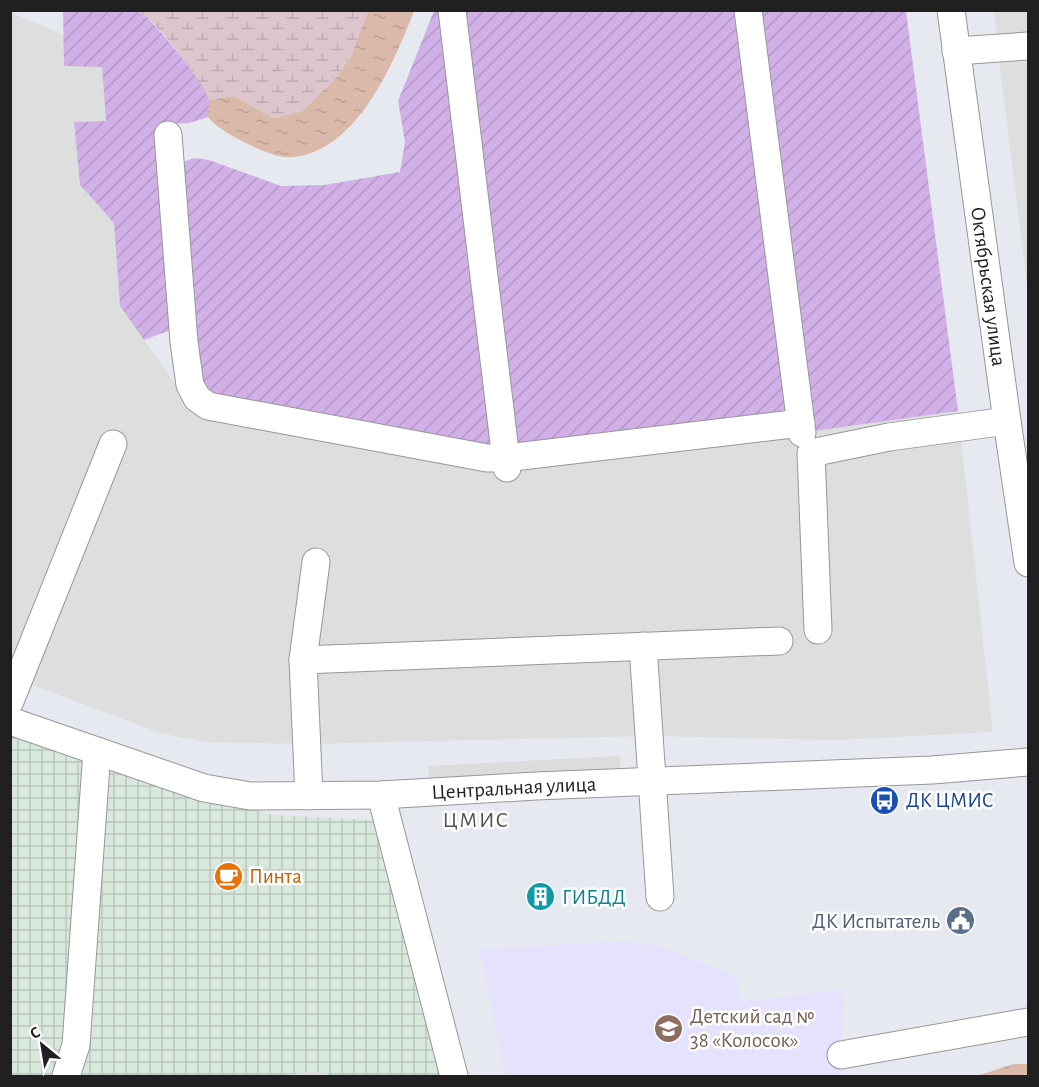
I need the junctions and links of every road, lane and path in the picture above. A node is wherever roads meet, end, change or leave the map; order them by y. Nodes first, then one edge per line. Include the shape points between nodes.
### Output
1 (452, 10) edge
2 (748, 10) edge
3 (951, 10) edge
4 (1029, 46) edge
5 (956, 51) junction
6 (168, 135) dead end
7 (1007, 421) junction
8 (113, 444) dead end
9 (507, 463) junction
10 (1023, 492) edge
11 (316, 562) dead end
12 (1029, 563) edge
13 (818, 630) dead end
14 (779, 641) dead end
15 (643, 646) junction
16 (303, 660) junction
17 (10, 701) edge
18 (10, 721) edge
19 (97, 751) junction
20 (1029, 762) edge
21 (652, 782) junction
22 (381, 795) junction
23 (309, 796) junction
24 (660, 897) dead end
25 (1029, 1022) edge
26 (841, 1055) dead end
27 (66, 1077) edge
28 (454, 1077) edge

1 - 9 street
2 - 9 street via 801,428
3 - 5 street, Октябрьская улица
4 - 5 street
5 - 7 street, Октябрьская улица
6 - 9 street via 184,342 190,385 197,398 208,406
7 - 10 street, Октябрьская улица
7 - 13 street via 889,437 811,453
8 - 17 street
10 - 12 street, Октябрьская улица
11 - 16 street
14 - 15 street
15 - 16 street
15 - 21 street
16 - 23 street
18 - 19 street, Центральная улица
19 - 23 street, Центральная улица via 204,788 250,796
19 - 27 street via 76,1045
20 - 21 street, Центральная улица
21 - 22 street, Центральная улица
21 - 24 street
22 - 23 street, Центральная улица
22 - 28 street
25 - 26 street

